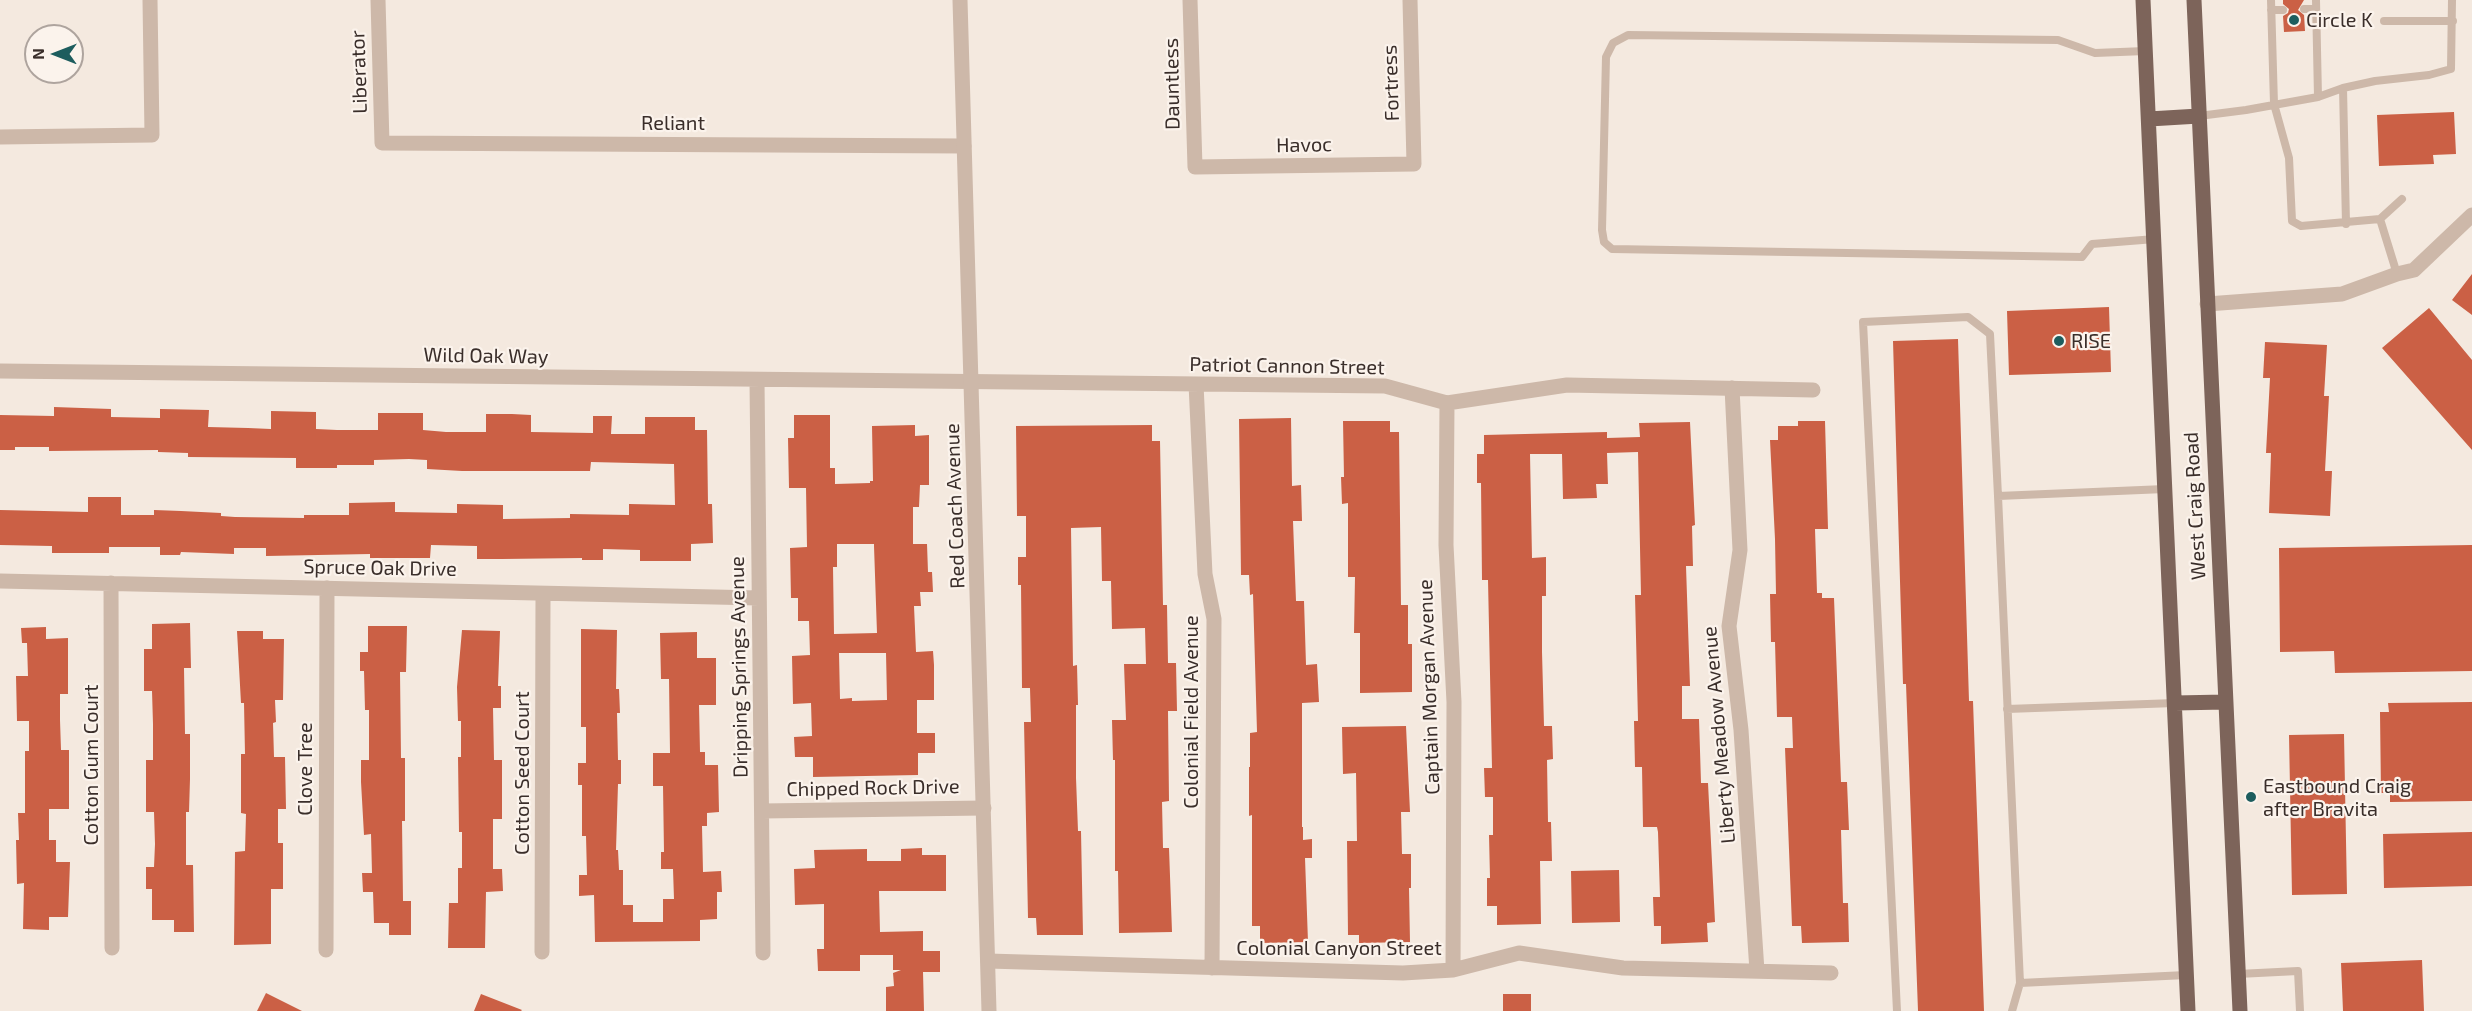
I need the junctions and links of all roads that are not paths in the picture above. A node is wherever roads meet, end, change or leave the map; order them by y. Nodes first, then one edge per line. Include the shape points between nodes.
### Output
1 (150, 0) edge
2 (378, 0) edge
3 (960, 0) edge
4 (1190, 0) edge
5 (1410, 0) edge
6 (2143, 0) edge
7 (2194, 0) edge
8 (2271, 0) edge
9 (2316, 0) edge
10 (2452, 0) edge
11 (2304, 9) dead end
12 (2316, 9) junction
13 (2271, 10) junction
14 (2283, 10) dead end
15 (2384, 21) dead end
16 (2453, 21) junction
17 (2145, 51) junction
18 (2343, 88) junction
19 (2318, 97) junction
20 (2274, 104) junction
21 (2199, 116) junction
22 (2149, 119) junction
23 (0, 137) edge
24 (382, 142) joint
25 (964, 146) junction
26 (1414, 164) joint
27 (1195, 167) joint
28 (2402, 199) dead end
29 (2472, 215) edge
30 (2380, 219) junction
31 (2346, 224) junction
32 (2155, 239) junction
33 (2397, 274) junction
34 (2207, 304) junction
35 (0, 371) edge
36 (757, 380) junction
37 (972, 382) junction
38 (1196, 384) junction
39 (1732, 388) junction
40 (1813, 390) dead end
41 (1447, 403) junction
42 (2166, 489) junction
43 (1998, 496) junction
44 (0, 581) edge
45 (111, 583) junction
46 (327, 588) junction
47 (543, 594) junction
48 (759, 598) junction
49 (2225, 702) junction
50 (2175, 703) junction
51 (2007, 709) junction
52 (984, 808) junction
53 (762, 811) junction
54 (112, 948) dead end
55 (326, 950) dead end
56 (542, 952) dead end
57 (763, 953) dead end
58 (987, 961) junction
59 (1212, 968) junction
60 (1453, 970) junction
61 (1757, 971) junction
62 (1831, 973) dead end
63 (2238, 974) junction
64 (2187, 975) junction
65 (2020, 983) junction
66 (989, 1011) edge
67 (1897, 1011) edge
68 (2012, 1011) edge
69 (2188, 1011) edge
70 (2240, 1011) edge
71 (2300, 1011) edge

1 - 23 street via 153,135
2 - 24 street, Liberator
3 - 25 street, Red Coach Avenue
4 - 27 street, Dauntless
5 - 26 street, Fortress
6 - 17 main road, West Craig Road
7 - 21 main road, West Craig Road
8 - 13 lane
9 - 12 lane
10 - 16 lane
11 - 12 lane
12 - 19 lane
13 - 14 lane
13 - 20 lane
15 - 16 lane
16 - 18 lane via 2451,69
17 - 22 main road, West Craig Road
17 - 32 lane via 2095,53 2058,40 1628,36 1612,43 1606,57 1602,230 1604,242 1612,249 2058,257 2082,257 2092,244
18 - 19 lane
18 - 31 lane
19 - 20 lane
20 - 21 lane
20 - 31 lane via 2289,158 2292,221 2301,226
21 - 22 main road
21 - 34 main road, West Craig Road
22 - 32 main road, West Craig Road
24 - 25 street, Reliant
25 - 37 street, Red Coach Avenue
26 - 27 street, Havoc
28 - 30 lane
29 - 33 street via 2414,270
30 - 31 lane
30 - 33 lane
32 - 42 main road, West Craig Road
33 - 34 street via 2342,294
34 - 49 main road, West Craig Road
35 - 36 street, Wild Oak Way
36 - 37 street, Wild Oak Way
36 - 48 street, Dripping Springs Avenue
37 - 38 street, Patriot Cannon Street
37 - 52 street, Red Coach Avenue
38 - 41 street, Patriot Cannon Street via 1385,387
38 - 59 street, Colonial Field Avenue via 1205,574 1214,619
39 - 40 street, Patriot Cannon Street
39 - 41 street, Patriot Cannon Street via 1567,385
39 - 61 street, Liberty Meadow Avenue via 1740,550 1729,626 1741,730
41 - 60 street, Captain Morgan Avenue via 1446,545 1454,702
42 - 43 lane
42 - 50 main road, West Craig Road
43 - 51 lane
43 - 67 lane via 1990,334 1968,317 1863,322
44 - 45 street, Spruce Oak Drive
45 - 46 street, Spruce Oak Drive
45 - 54 street, Cotton Gum Court
46 - 47 street, Spruce Oak Drive
46 - 55 street, Clove Tree
47 - 48 street, Spruce Oak Drive
47 - 56 street, Cotton Seed Court
48 - 53 street, Dripping Springs Avenue
49 - 50 main road
49 - 63 main road, West Craig Road
50 - 51 lane
50 - 64 main road, West Craig Road
51 - 65 lane
52 - 53 street, Chipped Rock Drive
52 - 58 street, Red Coach Avenue
53 - 57 street, Dripping Springs Avenue
58 - 59 street, Colonial Canyon Street
58 - 66 street, Red Coach Avenue
59 - 60 street, Colonial Canyon Street via 1403,973
60 - 61 street, Colonial Canyon Street via 1519,953 1623,968
61 - 62 street, Colonial Canyon Street
63 - 70 main road, West Craig Road
63 - 71 lane via 2298,971
64 - 65 lane
64 - 69 main road, West Craig Road
65 - 68 lane

